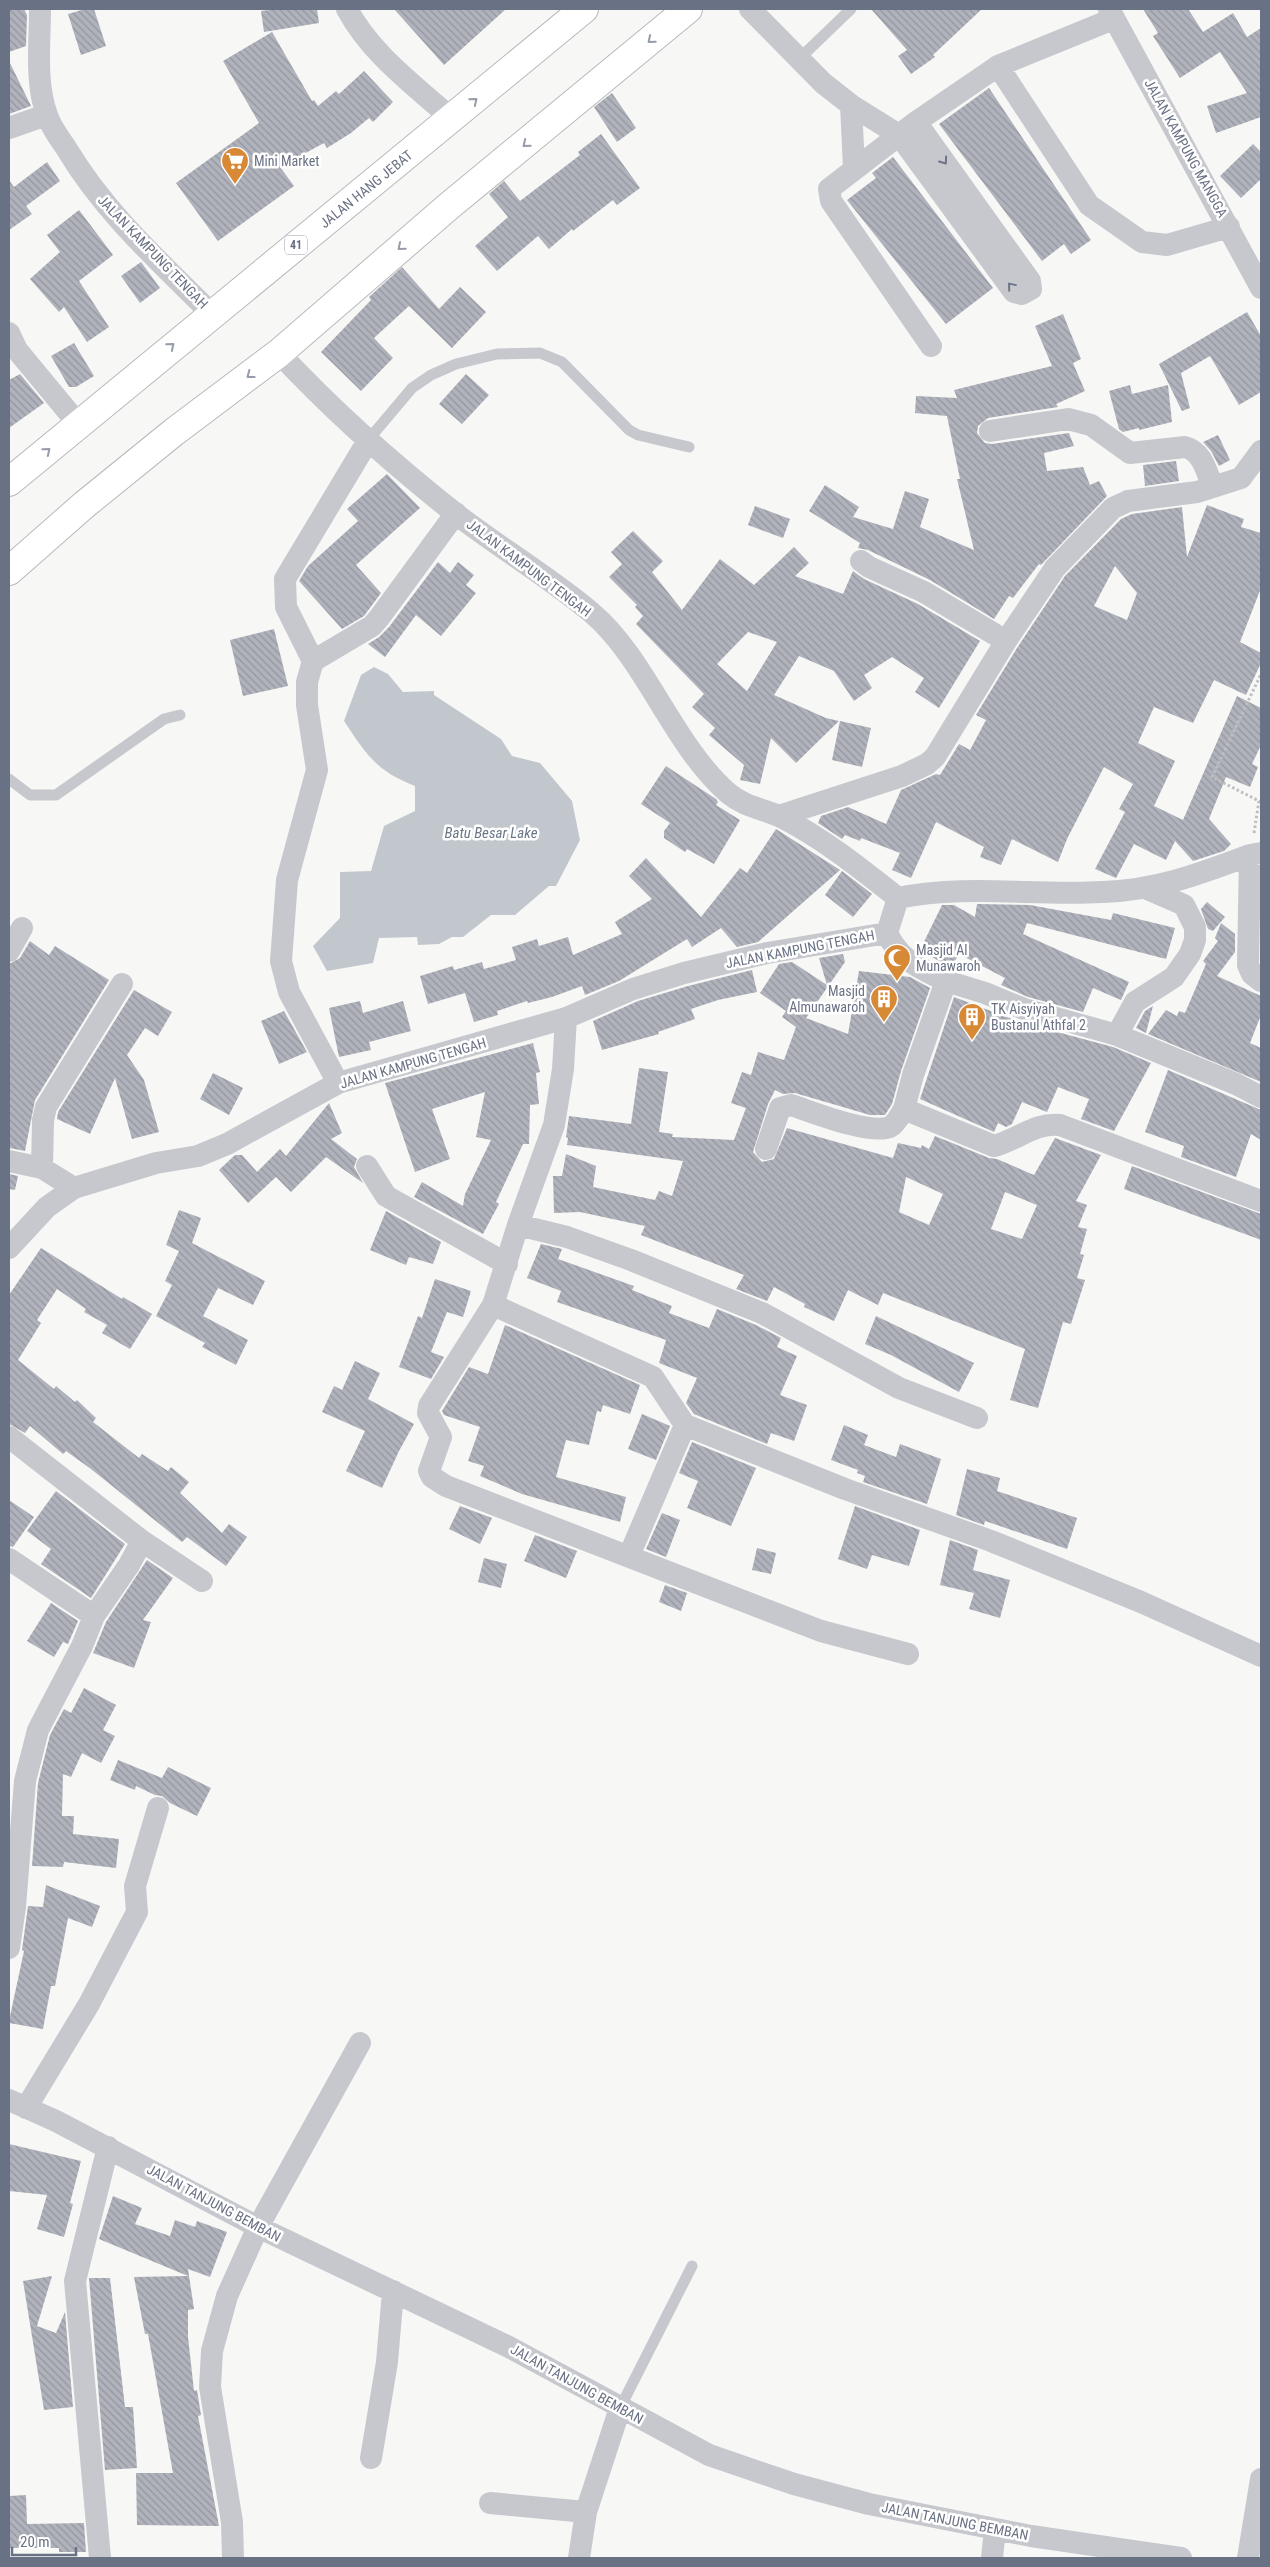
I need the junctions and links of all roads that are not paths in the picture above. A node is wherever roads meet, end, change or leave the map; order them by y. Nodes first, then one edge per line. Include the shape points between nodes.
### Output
1 (40, 9) edge
2 (347, 9) edge
3 (584, 9) edge
4 (688, 9) edge
5 (750, 9) edge
6 (851, 9) edge
7 (1111, 14) edge
8 (798, 60) junction
9 (998, 66) junction
10 (851, 106) junction
11 (46, 115) junction
12 (452, 119) junction
13 (9, 128) edge
14 (907, 129) junction
15 (854, 169) junction
16 (1229, 226) junction
17 (1261, 288) edge
18 (211, 313) junction
19 (12, 344) edge
20 (931, 346) dead end
21 (279, 353) junction
22 (79, 425) junction
23 (990, 430) dead end
24 (369, 439) junction
25 (689, 447) dead end
26 (1261, 451) edge
27 (9, 482) edge
28 (1213, 487) junction
29 (456, 513) junction
30 (861, 561) dead end
31 (9, 571) edge
32 (1006, 640) junction
33 (313, 662) junction
34 (180, 715) dead end
35 (9, 779) edge
36 (779, 816) junction
37 (1256, 854) edge
38 (1144, 888) junction
39 (898, 898) junction
40 (22, 928) dead end
41 (887, 933) junction
42 (9, 951) edge
43 (946, 981) junction
44 (1261, 981) edge
45 (122, 984) dead end
46 (566, 1018) junction
47 (1117, 1035) junction
48 (338, 1083) junction
49 (1261, 1097) edge
50 (904, 1109) junction
51 (766, 1149) dead end
52 (9, 1161) edge
53 (367, 1166) dead end
54 (42, 1168) junction
55 (74, 1188) junction
56 (1261, 1202) edge
57 (518, 1225) junction
58 (9, 1248) edge
59 (507, 1264) junction
60 (494, 1305) junction
61 (977, 1418) dead end
62 (685, 1425) junction
63 (9, 1437) edge
64 (142, 1541) junction
65 (629, 1556) junction
66 (9, 1559) edge
67 (202, 1581) dead end
68 (94, 1616) junction
69 (908, 1654) dead end
70 (1261, 1656) edge
71 (158, 1808) dead end
72 (9, 1948) edge
73 (360, 2043) dead end
74 (17, 2104) edge
75 (108, 2147) junction
76 (258, 2227) junction
77 (692, 2266) dead end
78 (393, 2291) junction
79 (620, 2408) junction
80 (371, 2458) dead end
81 (1261, 2479) edge
82 (490, 2504) dead end
83 (586, 2512) junction
84 (995, 2529) junction
85 (100, 2558) edge
86 (233, 2558) edge
87 (579, 2558) edge
88 (992, 2558) edge
89 (1181, 2558) edge
90 (1248, 2558) edge

1 - 11 street via 40,69
2 - 12 street via 377,52
12 -> 3 highway, JALAN HANG JEBAT / 41
4 -> 21 highway via 449,206
5 - 8 street
6 - 8 lane
7 - 9 street
7 - 16 street, JALAN KAMPUNG MANGGA
8 - 10 street
9 - 14 street
9 - 16 street via 1089,205 1142,242 1166,245
10 - 14 street
10 - 15 street
11 - 13 street
11 - 18 street, JALAN KAMPUNG TENGAH via 87,183 135,238
12 - 18 highway, JALAN HANG JEBAT / 41
14 -> 14 street via 1030,281 1031,289 1022,294 1014,292
14 - 15 street
15 - 20 street via 829,189 831,201
16 - 17 street, JALAN KAMPUNG MANGGA
22 -> 18 highway, JALAN HANG JEBAT / 41
19 - 22 street
21 - 24 street, JALAN KAMPUNG TENGAH
21 -> 31 highway via 166,438
27 -> 22 highway, JALAN HANG JEBAT / 41
23 - 28 street via 1068,419 1091,425 1130,453 1185,447 1194,449 1200,455
24 - 25 lane via 412,388 431,375 456,364 498,354 540,352 562,362 629,430
24 - 29 street, JALAN KAMPUNG TENGAH
24 - 33 street via 286,579 286,607
26 - 28 street via 1241,478
28 - 32 street via 1128,501 1113,508 1056,568
29 - 33 street via 372,626
29 - 36 street, JALAN KAMPUNG TENGAH via 592,613 622,648 698,759 722,786 751,808
30 - 32 street via 924,592
32 - 36 street via 935,757 927,764 902,776
33 - 48 street via 307,682 307,705 317,770 287,880 281,961 289,992
34 - 35 lane via 164,719 56,795 30,795
36 - 39 street, JALAN KAMPUNG TENGAH via 838,850
37 - 38 street via 1180,881
37 - 44 street via 1248,965 1252,974
38 - 39 street via 1102,892 957,890
38 - 47 street via 1184,905 1195,927 1195,940 1190,954 1174,977 1135,1002
39 - 41 street, JALAN KAMPUNG TENGAH
40 - 42 street
41 - 43 street via 902,958
41 - 46 street, JALAN KAMPUNG TENGAH via 767,953 684,973 633,989
43 - 47 street via 1024,1009
43 - 50 street
45 - 54 street via 46,1107
46 - 48 street, JALAN KAMPUNG TENGAH
46 - 57 street via 563,1069 554,1125
47 - 49 street
48 - 55 street, JALAN KAMPUNG TENGAH via 227,1144 198,1156 156,1163
50 - 51 street via 894,1124 882,1128 847,1124 791,1105 785,1106 780,1108
50 - 56 street via 994,1146 1040,1126 1060,1125
52 - 54 street
53 - 59 street via 386,1196
54 - 55 street
55 - 58 street, JALAN KAMPUNG TENGAH via 47,1207
57 - 59 street
57 - 61 street via 567,1237 631,1260 762,1313 898,1388
59 - 60 street
60 - 62 street via 653,1376
60 - 65 street via 429,1406 428,1413 441,1437 429,1471 432,1477 446,1486
62 - 65 street
62 - 70 street via 845,1489 991,1540
63 - 64 street
64 - 67 street
64 - 68 street
65 - 69 street via 821,1631
66 - 68 street
68 - 72 street via 36,1738 25,1781 16,1907
71 - 74 street via 135,1886 137,1912 90,2004
73 - 76 street
74 - 75 street, JALAN TANJUNG BEMBAN
75 - 76 street, JALAN TANJUNG BEMBAN
75 - 85 street via 76,2281
76 - 78 street, JALAN TANJUNG BEMBAN
76 - 86 street via 227,2296 212,2351 210,2387 232,2522
77 - 79 lane
78 - 79 street, JALAN TANJUNG BEMBAN via 507,2346
78 - 80 street via 387,2362
79 - 83 street
79 - 84 street, JALAN TANJUNG BEMBAN via 709,2455 794,2484 869,2504
81 - 90 street
82 - 83 street
83 - 87 street
84 - 88 street
84 - 89 street, JALAN TANJUNG BEMBAN

